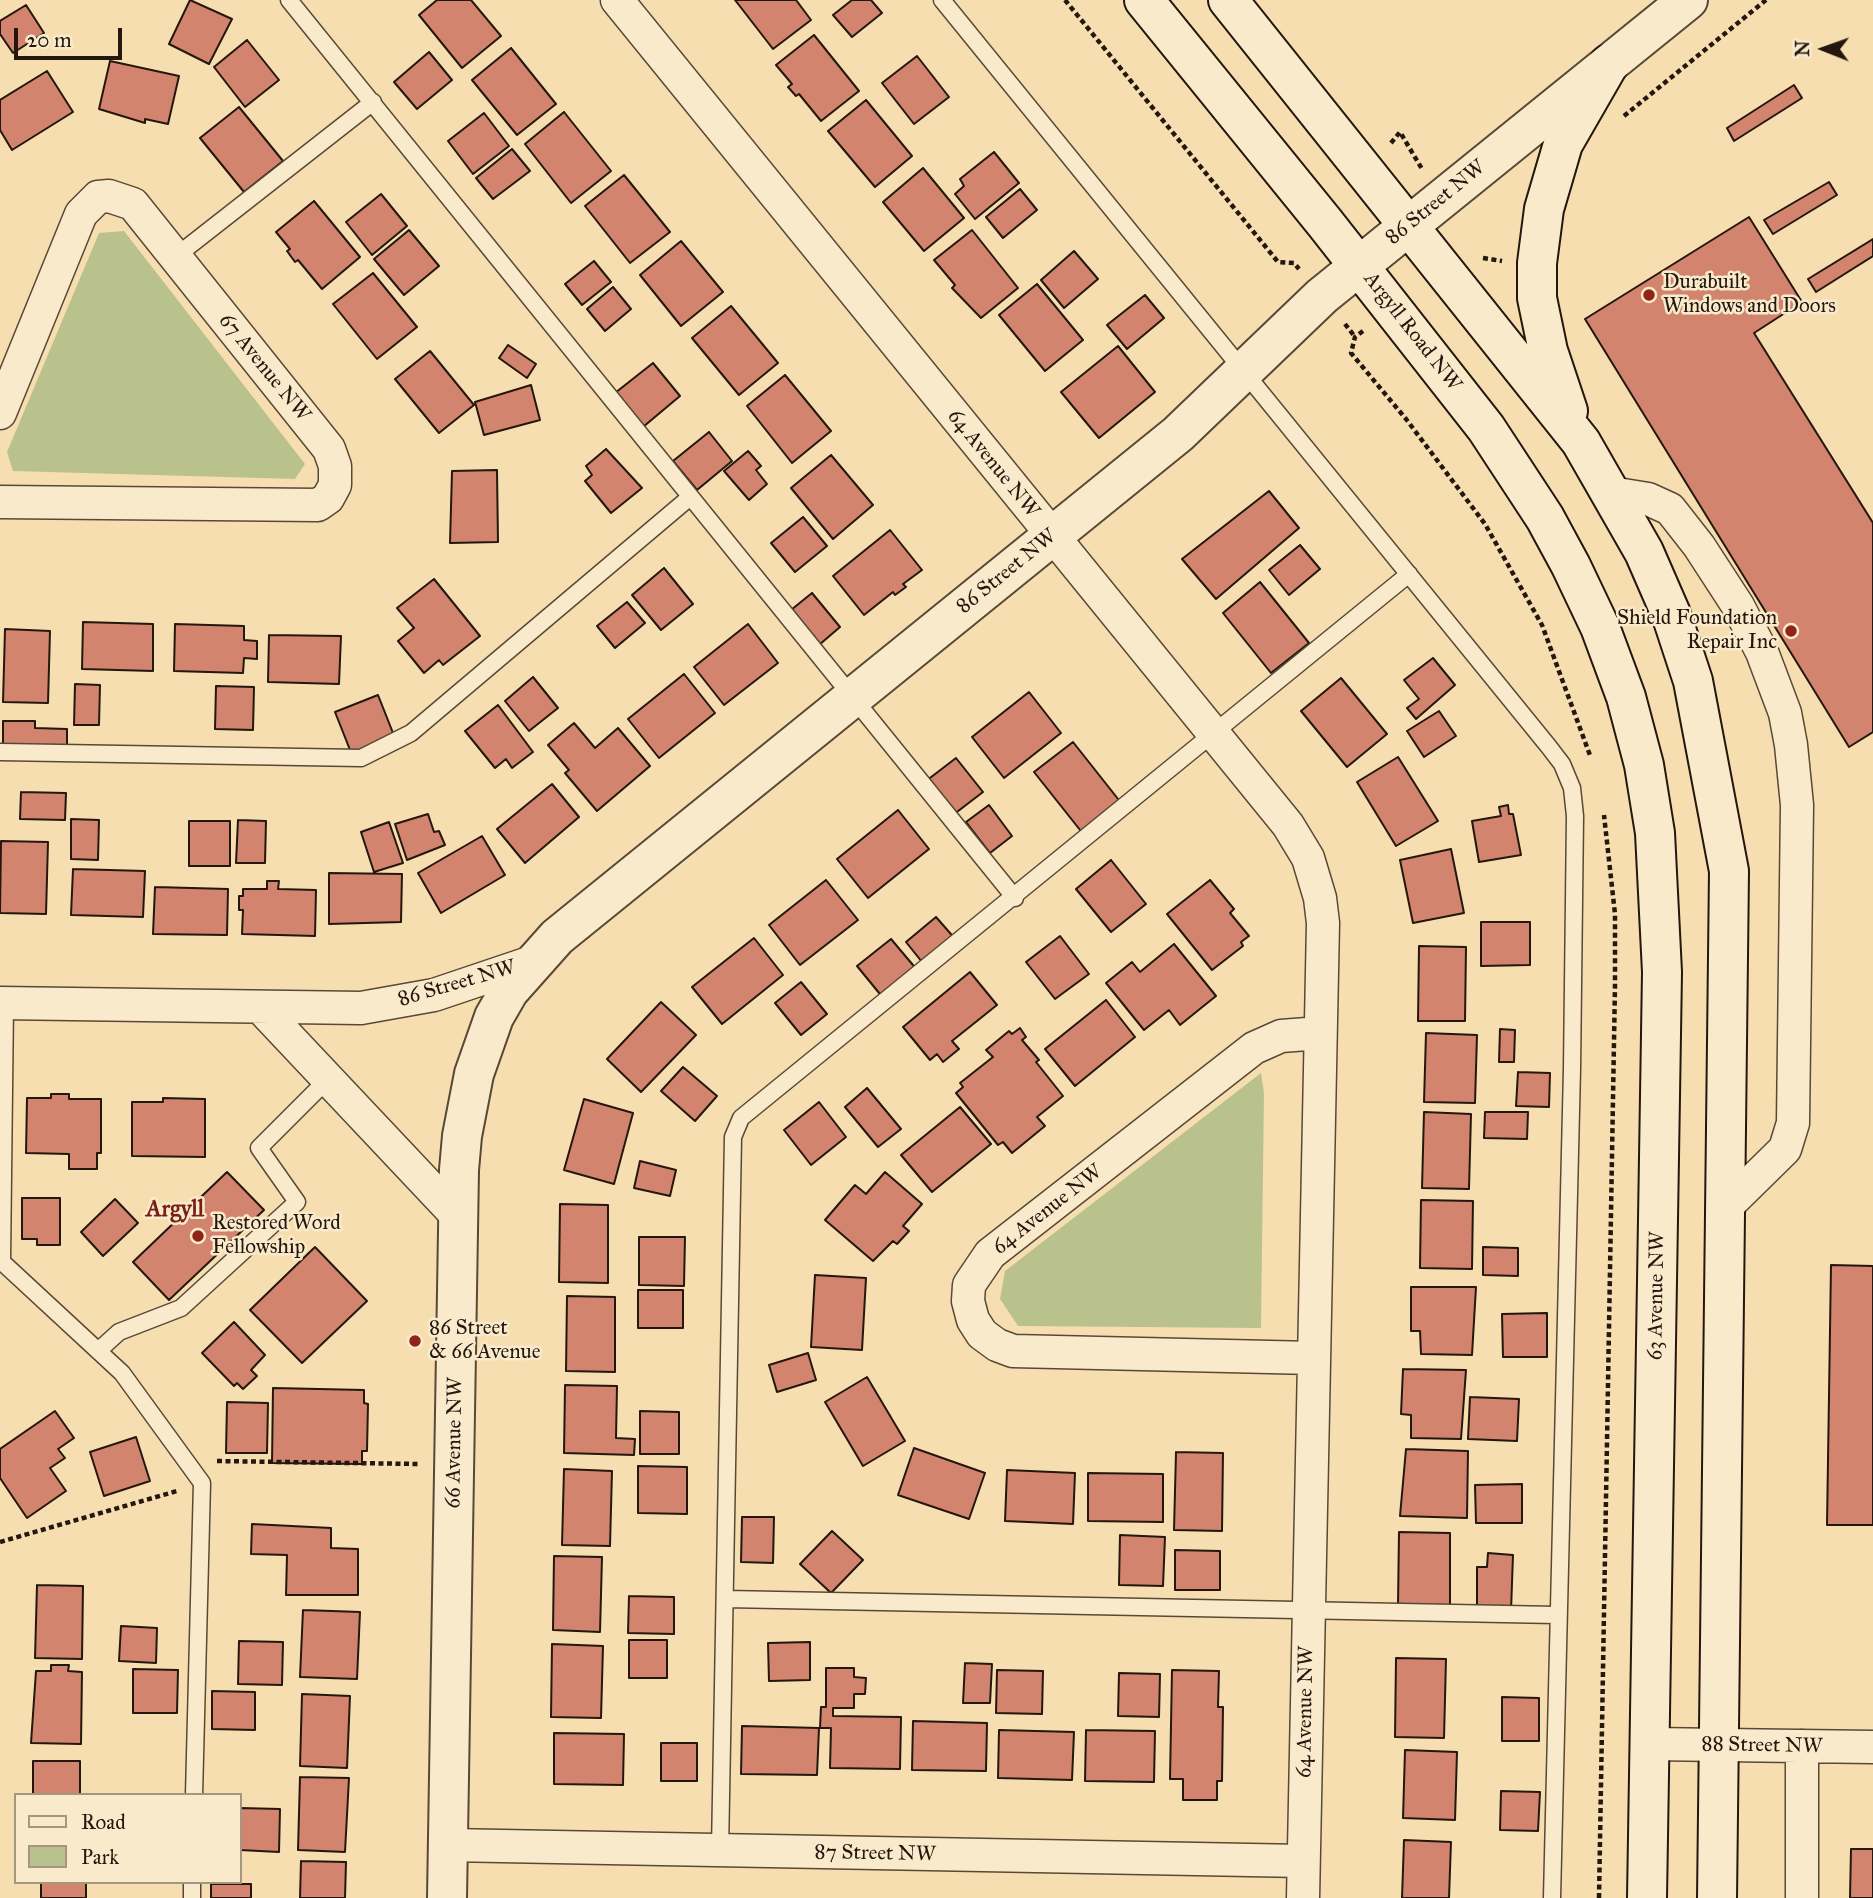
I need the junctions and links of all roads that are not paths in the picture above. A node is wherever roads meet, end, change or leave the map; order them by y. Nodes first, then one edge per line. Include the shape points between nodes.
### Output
1 (289, 0) edge
2 (617, 0) edge
3 (942, 0) edge
4 (1144, 0) edge
5 (1228, 0) edge
6 (1688, 0) edge
7 (1609, 64) junction
8 (373, 102) junction
9 (1409, 225) junction
10 (175, 257) junction
11 (1359, 265) junction
12 (1242, 370) junction
13 (0, 413) edge
14 (1577, 436) junction
15 (1611, 493) junction
16 (689, 498) junction
17 (0, 502) edge
18 (1051, 536) junction
19 (1409, 574) junction
20 (1626, 697) joint
21 (852, 698) junction
22 (1213, 734) junction
23 (0, 752) edge
24 (1015, 898) junction
25 (532, 962) junction
26 (2, 1003) edge
27 (262, 1009) junction
28 (1320, 1033) junction
29 (327, 1080) junction
30 (1727, 1206) junction
31 (459, 1218) junction
32 (1, 1260) edge
33 (98, 1351) junction
34 (1313, 1357) junction
35 (726, 1599) junction
36 (1308, 1609) junction
37 (1556, 1615) junction
38 (1650, 1744) junction
39 (1717, 1745) junction
40 (1802, 1746) junction
41 (1873, 1747) edge
42 (194, 1793) edge
43 (448, 1845) junction
44 (720, 1851) junction
45 (1303, 1861) junction
46 (447, 1898) edge
47 (1303, 1898) edge
48 (1552, 1898) edge
49 (1647, 1898) edge
50 (1717, 1898) edge
51 (1802, 1898) edge

1 - 8 lane
2 - 18 street, 64 Avenue NW
3 - 12 lane
4 - 11 main road, Argyll Road NW
5 - 9 main road
6 - 7 main road, 86 Street NW
7 - 9 main road, 86 Street NW
7 - 14 main road via 1563,144 1544,209 1536,263 1536,298 1548,351
8 - 10 lane
8 - 16 lane
9 - 11 main road, 86 Street NW
9 - 14 main road
10 - 13 street, 67 Avenue NW via 133,204 109,196 89,204 73,231
10 - 17 street, 67 Avenue NW via 329,449 335,485 328,498 318,505
11 - 12 main road, 86 Street NW
11 - 20 main road, Argyll Road NW via 1486,428 1526,487 1601,626
12 - 18 main road, 86 Street NW via 1194,420
12 - 19 lane
14 - 15 main road
15 - 30 main road via 1660,589 1693,681 1729,871
15 - 30 street via 1647,499 1670,509 1699,546 1762,652 1785,713 1791,745 1797,805 1793,1123 1785,1149
16 - 21 lane
16 - 23 lane via 411,733 361,758
18 - 21 main road, 86 Street NW
18 - 22 street, 64 Avenue NW
19 - 22 lane
19 - 37 lane via 1562,764 1572,788 1572,1042
20 - 38 main road, 63 Avenue NW via 1644,765 1661,907
21 - 24 lane
21 - 25 main road, 86 Street NW
22 - 24 lane
22 - 28 street, 64 Avenue NW via 1288,825 1313,872 1323,923
24 - 35 lane via 741,1118 733,1137
25 - 27 street, 86 Street NW via 397,1003
25 - 31 main road, 66 Avenue NW via 494,1017 474,1074 462,1136
26 - 27 street, 86 Street NW
26 - 32 lane
27 - 29 street
28 - 34 street, 64 Avenue NW
28 - 34 street, 64 Avenue NW via 1281,1035 1254,1048 990,1254 969,1285 968,1301 982,1334 1013,1350
29 - 31 street
29 - 33 lane via 259,1148 296,1202 181,1308 119,1332
30 - 39 main road
31 - 43 main road, 66 Avenue NW
32 - 33 lane
33 - 42 lane via 122,1373 202,1483
34 - 36 street, 64 Avenue NW
35 - 36 lane
35 - 44 lane
36 - 37 lane
36 - 45 street, 64 Avenue NW
37 - 48 lane
38 - 39 street, 88 Street NW
38 - 49 main road, 63 Avenue NW
39 - 40 street, 88 Street NW
39 - 50 main road
40 - 41 street, 88 Street NW
40 - 51 street
43 - 44 street, 87 Street NW
43 - 46 main road, 66 Avenue NW
44 - 45 street, 87 Street NW
45 - 47 street, 64 Avenue NW

